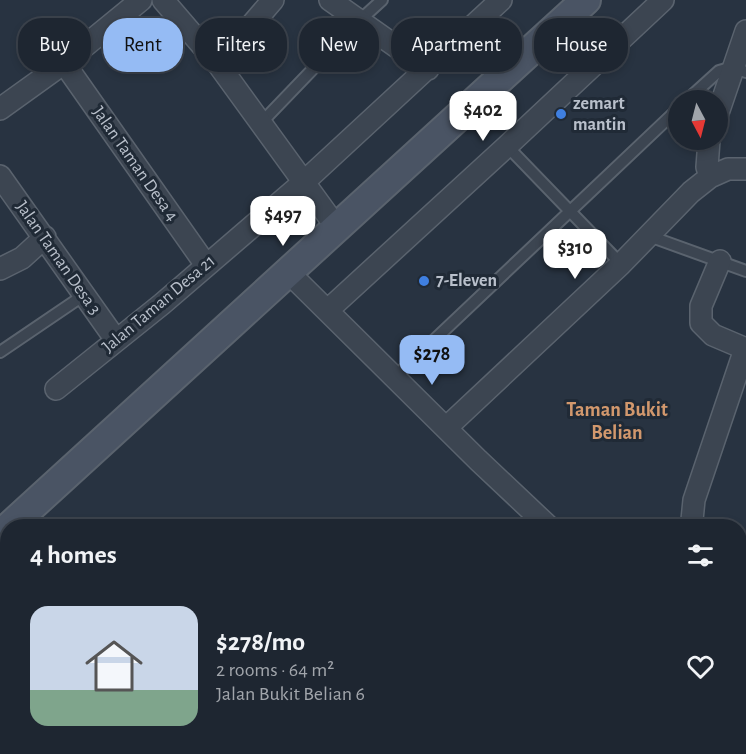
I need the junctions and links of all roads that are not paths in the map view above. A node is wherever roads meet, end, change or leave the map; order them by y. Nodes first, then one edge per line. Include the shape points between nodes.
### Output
1 (141, 0) edge
2 (163, 0) edge
3 (273, 0) edge
4 (330, 0) edge
5 (382, 0) edge
6 (501, 0) edge
7 (586, 0) edge
8 (663, 0) edge
9 (258, 18) edge
10 (355, 18) edge
11 (362, 18) edge
12 (482, 18) edge
13 (746, 31) edge
14 (195, 37) edge
15 (91, 41) edge
16 (739, 70) edge
17 (51, 72) edge
18 (70, 72) edge
19 (224, 72) edge
20 (310, 72) edge
21 (425, 72) edge
22 (698, 90) edge
23 (728, 93) edge
24 (0, 109) edge
25 (668, 118) edge
26 (262, 122) junction
27 (507, 146) junction
28 (708, 150) edge
29 (746, 170) edge
30 (0, 176) edge
31 (710, 177) junction
32 (304, 180) junction
33 (570, 210) junction
34 (337, 228) junction
35 (649, 236) junction
36 (45, 237) junction
37 (720, 261) junction
38 (621, 264) junction
39 (206, 266) junction
40 (0, 269) edge
41 (746, 271) edge
42 (289, 273) junction
43 (84, 295) junction
44 (328, 310) junction
45 (116, 340) junction
46 (746, 349) edge
47 (0, 352) edge
48 (396, 376) junction
49 (56, 389) dead end
50 (446, 428) junction
51 (19, 519) edge
52 (541, 519) edge
53 (693, 519) edge

1 - 15 street
2 - 14 street
3 - 9 street
4 - 10 street
5 - 11 lane
6 - 12 street, Jalan Taman Desa 21
7 - 34 main road
8 - 27 street
13 - 16 street
16 - 22 lane via 719,71
16 - 23 street
17 - 24 street
18 - 39 street, Jalan Taman Desa 4
19 - 26 street
20 - 26 lane
21 - 32 street, Jalan Taman Desa 21
25 - 33 lane
26 - 32 street
27 - 33 lane
27 - 44 street
28 - 31 street
29 - 31 street via 728,169
30 - 36 street, Jalan Taman Desa 3
31 - 35 street
32 - 34 street
32 - 39 street, Jalan Taman Desa 21
33 - 38 lane
33 - 48 lane
34 - 42 main road
35 - 37 lane
35 - 38 street
36 - 40 street via 21,258
36 - 43 street, Jalan Taman Desa 3
37 - 41 lane
37 - 46 street via 701,306 701,323 712,335
38 - 50 street
39 - 45 street, Jalan Taman Desa 21
42 - 44 street
42 - 51 main road
43 - 45 street, Jalan Taman Desa 3
43 - 47 lane
44 - 48 street
45 - 49 street, Jalan Taman Desa 21
46 - 53 street via 694,500
48 - 50 street
50 - 52 street

